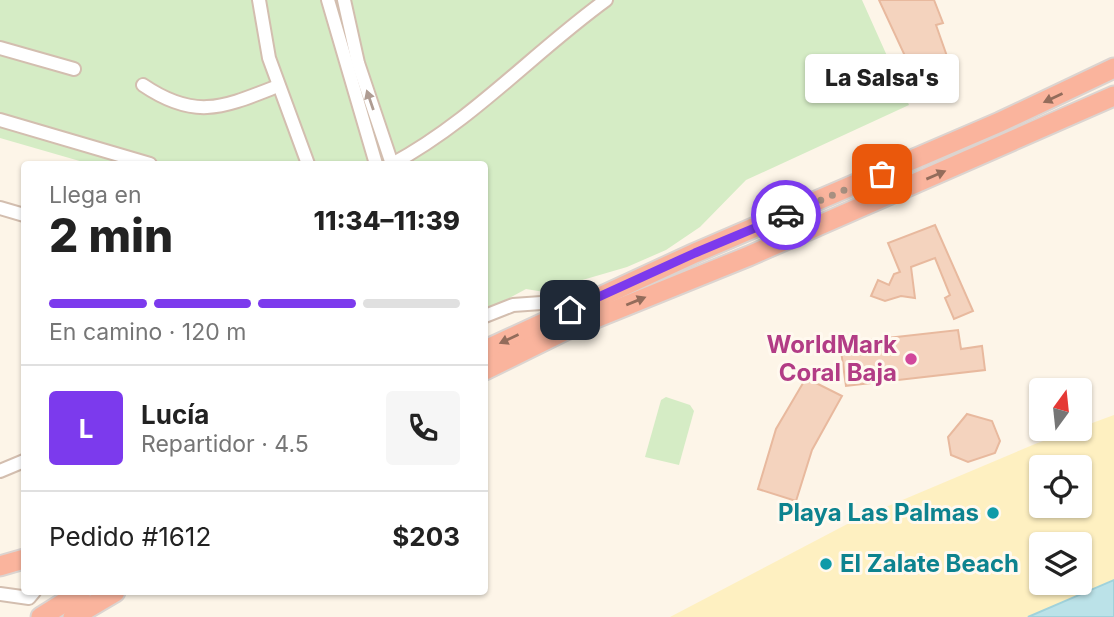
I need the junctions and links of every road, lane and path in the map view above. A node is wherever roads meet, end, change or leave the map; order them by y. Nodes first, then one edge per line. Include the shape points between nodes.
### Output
1 (259, 0) edge
2 (328, 0) edge
3 (344, 0) edge
4 (606, 0) edge
5 (0, 48) edge
6 (1114, 68) edge
7 (74, 69) dead end
8 (143, 85) dead end
9 (278, 86) junction
10 (1114, 96) edge
11 (0, 120) edge
12 (140, 161) edge
13 (307, 161) edge
14 (375, 161) edge
15 (391, 161) edge
16 (398, 161) edge
17 (0, 208) edge
18 (21, 214) edge
19 (595, 300) junction
20 (488, 315) edge
21 (488, 349) edge
22 (488, 369) edge
23 (21, 462) edge
24 (0, 471) edge
25 (21, 560) edge
26 (0, 566) edge
27 (0, 594) edge
28 (21, 595) edge
29 (107, 595) edge
30 (76, 605) edge
31 (41, 617) edge

1 - 9 street
2 - 14 street
15 -> 3 street via 358,63
4 - 16 street via 484,102
5 - 7 street
6 -> 19 highway
8 - 9 street via 159,96 201,110 229,105
9 - 13 street
22 -> 10 highway via 566,330
11 - 12 street
17 - 18 street
19 - 20 street via 520,304
19 -> 21 highway
23 - 24 street
25 - 26 highway
27 - 28 street
29 - 30 highway
30 - 31 highway

